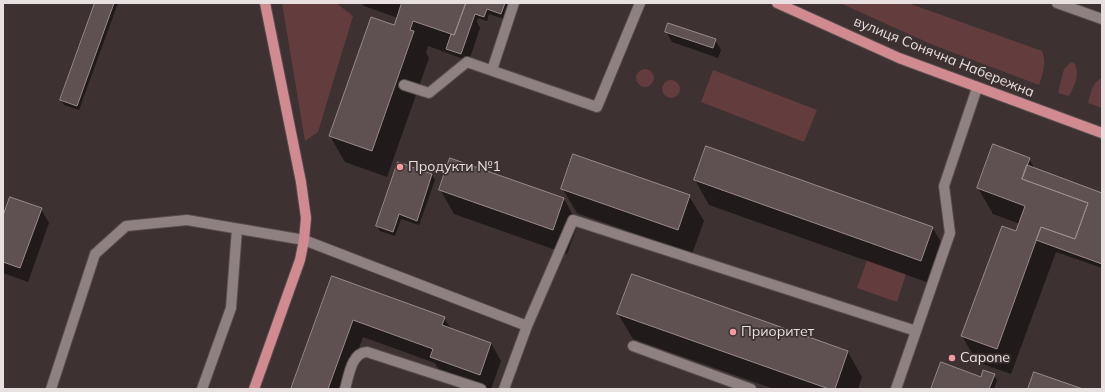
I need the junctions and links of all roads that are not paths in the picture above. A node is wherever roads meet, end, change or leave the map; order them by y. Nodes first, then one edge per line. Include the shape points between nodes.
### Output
1 (265, 3) edge
2 (514, 3) edge
3 (640, 3) edge
4 (777, 3) edge
5 (1057, 3) edge
6 (1102, 19) edge
7 (492, 70) junction
8 (404, 85) dead end
9 (977, 88) junction
10 (1102, 133) edge
11 (238, 229) junction
12 (304, 240) junction
13 (527, 326) junction
14 (916, 331) junction
15 (633, 346) dead end
16 (51, 389) edge
17 (202, 389) edge
18 (254, 389) edge
19 (345, 389) edge
20 (480, 389) edge
21 (504, 389) edge
22 (751, 389) edge
23 (896, 389) edge

1 - 12 main road via 301,182 306,218
2 - 7 lane
3 - 7 lane via 597,106
4 - 9 main road, вулиця Сонячна Набережна via 899,58
5 - 6 lane
7 - 8 lane via 467,62 429,93
9 - 10 main road, вулиця Сонячна Набережна
9 - 14 lane via 944,186 950,233
11 - 12 lane
11 - 16 lane via 186,220 126,226 95,254
11 - 17 lane via 231,308
12 - 13 lane
12 - 18 main road via 300,260
13 - 14 lane via 572,220
13 - 21 lane
14 - 23 lane
15 - 22 lane
19 - 20 lane via 356,357 367,352

